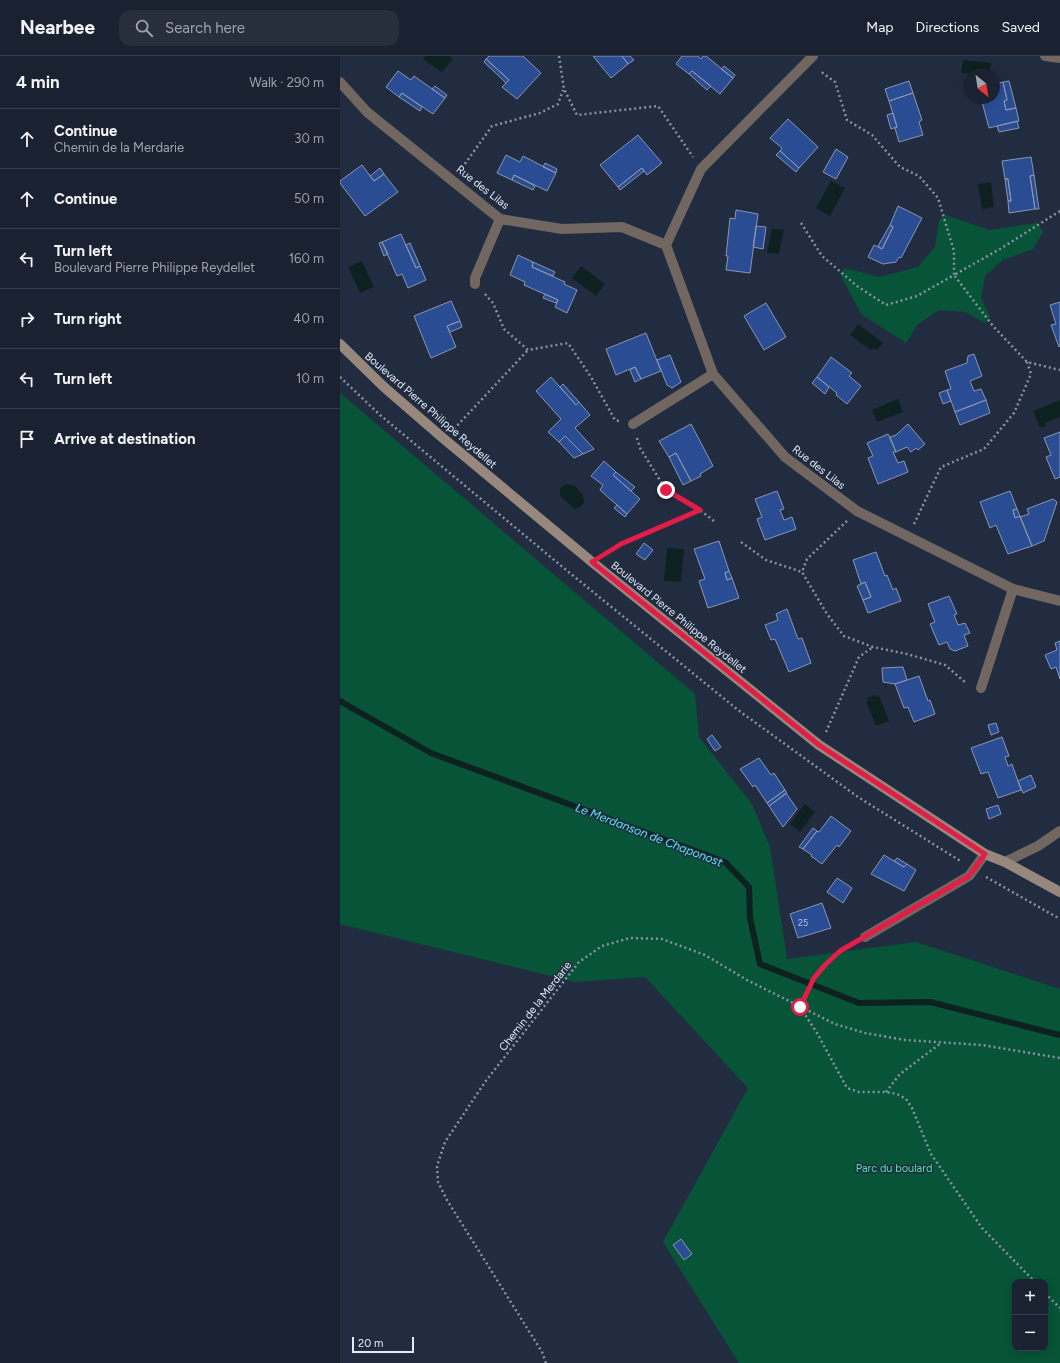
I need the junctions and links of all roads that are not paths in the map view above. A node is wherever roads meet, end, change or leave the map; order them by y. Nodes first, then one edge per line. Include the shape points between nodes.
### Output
1 (1045, 56) edge
2 (810, 58) edge
3 (1060, 58) edge
4 (340, 82) edge
5 (500, 219) junction
6 (666, 245) junction
7 (475, 284) road end
8 (340, 344) edge
9 (713, 374) junction
10 (633, 424) road end
11 (1013, 589) junction
12 (1060, 601) edge
13 (981, 688) road end
14 (1060, 831) edge
15 (985, 854) junction
16 (1005, 862) junction
17 (1060, 892) edge
18 (865, 937) road end

1 - 3 street
2 - 6 street via 701,169
4 - 5 street, Rue des Lilas via 367,112
5 - 6 street, Rue des Lilas via 562,229 622,226
5 - 7 street via 475,278
6 - 9 street, Rue des Lilas
8 - 15 main road, Boulevard Pierre Philippe Reydellet via 384,387 444,439 819,745
9 - 10 street
9 - 11 street, Rue des Lilas via 785,457 857,511
11 - 12 street, Rue des Lilas
11 - 13 street
14 - 16 street via 1038,846
15 - 16 main road, Boulevard Pierre Philippe Reydellet
15 - 18 street via 969,876
16 - 17 main road, Boulevard Pierre Philippe Reydellet

